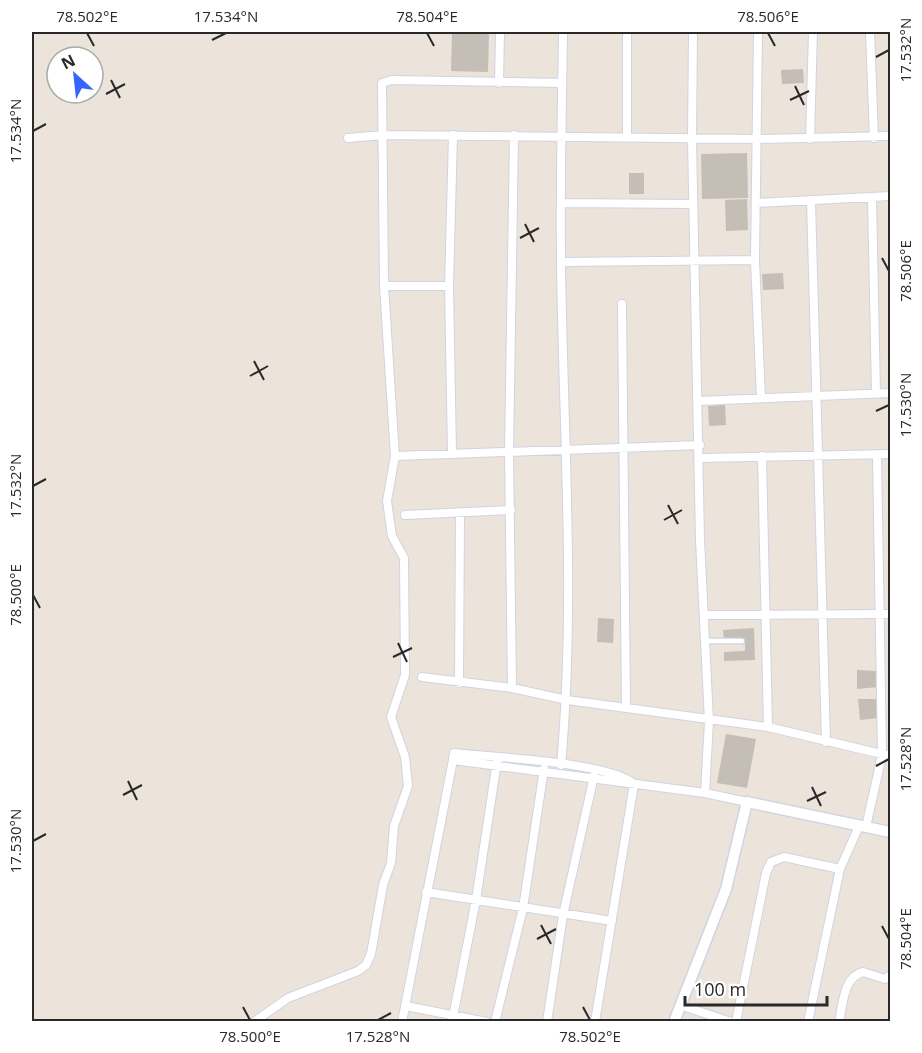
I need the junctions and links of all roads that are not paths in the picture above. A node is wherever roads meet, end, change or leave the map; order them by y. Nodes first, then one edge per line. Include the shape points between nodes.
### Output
1 (500, 32) edge
2 (563, 32) edge
3 (627, 32) edge
4 (693, 32) edge
5 (758, 32) edge
6 (813, 32) edge
7 (870, 32) edge
8 (499, 83) junction
9 (562, 83) junction
10 (384, 135) junction
11 (453, 135) junction
12 (514, 135) junction
13 (891, 136) edge
14 (348, 138) dead end
15 (562, 138) junction
16 (627, 138) junction
17 (874, 138) junction
18 (692, 139) junction
19 (758, 139) junction
20 (810, 139) junction
21 (891, 196) edge
22 (872, 198) junction
23 (811, 201) junction
24 (561, 203) junction
25 (756, 203) junction
26 (693, 204) junction
27 (755, 260) junction
28 (695, 261) junction
29 (561, 262) junction
30 (384, 286) junction
31 (449, 286) junction
32 (622, 304) dead end
33 (891, 393) edge
34 (876, 394) junction
35 (817, 396) junction
36 (761, 398) junction
37 (698, 400) junction
38 (700, 445) junction
39 (624, 448) junction
40 (567, 451) junction
41 (509, 452) junction
42 (452, 454) junction
43 (891, 454) edge
44 (818, 455) junction
45 (877, 455) junction
46 (395, 456) junction
47 (762, 456) junction
48 (700, 458) junction
49 (511, 510) junction
50 (460, 512) junction
51 (405, 515) dead end
52 (880, 614) junction
53 (891, 614) edge
54 (704, 615) junction
55 (766, 615) junction
56 (823, 615) junction
57 (705, 641) junction
58 (742, 641) dead end
59 (422, 678) dead end
60 (459, 683) junction
61 (512, 688) junction
62 (567, 700) junction
63 (626, 707) junction
64 (709, 721) junction
65 (768, 727) junction
66 (826, 742) junction
67 (886, 756) edge
68 (497, 762) junction
69 (561, 765) junction
70 (545, 767) junction
71 (594, 774) junction
72 (634, 784) junction
73 (705, 793) junction
74 (747, 802) junction
75 (862, 826) junction
76 (891, 832) edge
77 (840, 869) junction
78 (426, 892) junction
79 (476, 900) junction
80 (524, 908) junction
81 (563, 915) junction
82 (612, 921) junction
83 (891, 975) edge
84 (680, 1005) junction
85 (406, 1006) junction
86 (452, 1018) edge
87 (254, 1022) edge
88 (402, 1022) edge
89 (487, 1022) edge
90 (495, 1022) edge
91 (547, 1022) edge
92 (595, 1022) edge
93 (674, 1022) edge
94 (731, 1022) edge
95 (736, 1022) edge
96 (808, 1022) edge
97 (839, 1022) edge

1 - 8 street
2 - 9 street
3 - 16 street
4 - 18 street
5 - 19 street
6 - 20 street
7 - 17 street
8 - 9 street
8 - 10 street via 386,81 381,87
9 - 15 street
10 - 11 street
10 - 14 street
10 - 30 street
11 - 12 street
11 - 31 street
12 - 15 street
12 - 41 street
13 - 17 street
15 - 16 street
15 - 24 street
16 - 18 street
17 - 20 street
18 - 19 street
18 - 26 street
19 - 20 street
19 - 25 street
21 - 22 street
22 - 23 street
22 - 34 street
23 - 25 street
23 - 35 street
24 - 26 street
24 - 29 street
25 - 27 street
26 - 28 street
27 - 28 street
27 - 36 street
28 - 29 street
28 - 37 street
29 - 40 street
30 - 31 street
30 - 46 street
31 - 42 street
32 - 39 street
33 - 34 street
34 - 35 street
35 - 36 street
35 - 44 street
36 - 37 street
37 - 38 street
38 - 39 street
38 - 48 street
39 - 40 street
39 - 63 street
40 - 41 street
40 - 62 street
41 - 42 street
41 - 49 street
42 - 46 street
43 - 45 street
44 - 45 street
44 - 47 street
44 - 56 street
45 - 52 street
46 - 87 street via 387,501 392,536 404,558 405,675 390,717 405,757 408,786 394,826 391,863 383,885 371,954 358,971 288,998
47 - 48 street
47 - 55 street
48 - 54 street
49 - 50 street
49 - 61 street
50 - 51 street
50 - 60 street
52 - 53 street
52 - 56 street
52 - 67 street
54 - 55 street
54 - 57 street
55 - 56 street
55 - 65 street
56 - 66 street
57 - 58 lane
57 - 64 street
59 - 60 street
60 - 61 street
61 - 62 street
62 - 63 street
62 - 69 street
63 - 64 street
64 - 65 street
64 - 73 street
65 - 66 street
66 - 67 street
67 - 75 street
68 - 70 street
68 - 78 street via 454,753
68 - 79 street
69 - 70 street
69 - 71 street
70 - 71 street
70 - 80 street
71 - 72 street via 628,778
71 - 81 street
72 - 73 street
72 - 82 street
73 - 74 street
74 - 75 street
74 - 84 street via 726,889
75 - 76 street
75 - 77 street
77 - 95 street via 784,857 771,862
77 - 96 street
78 - 79 street
78 - 85 street
79 - 80 street
79 - 86 street
80 - 81 street
80 - 90 street
81 - 82 street
81 - 91 street
82 - 92 street
83 - 97 street via 883,979 863,972 855,975 848,982
84 - 93 street
84 - 94 street
85 - 86 street
85 - 88 street
86 - 89 street

